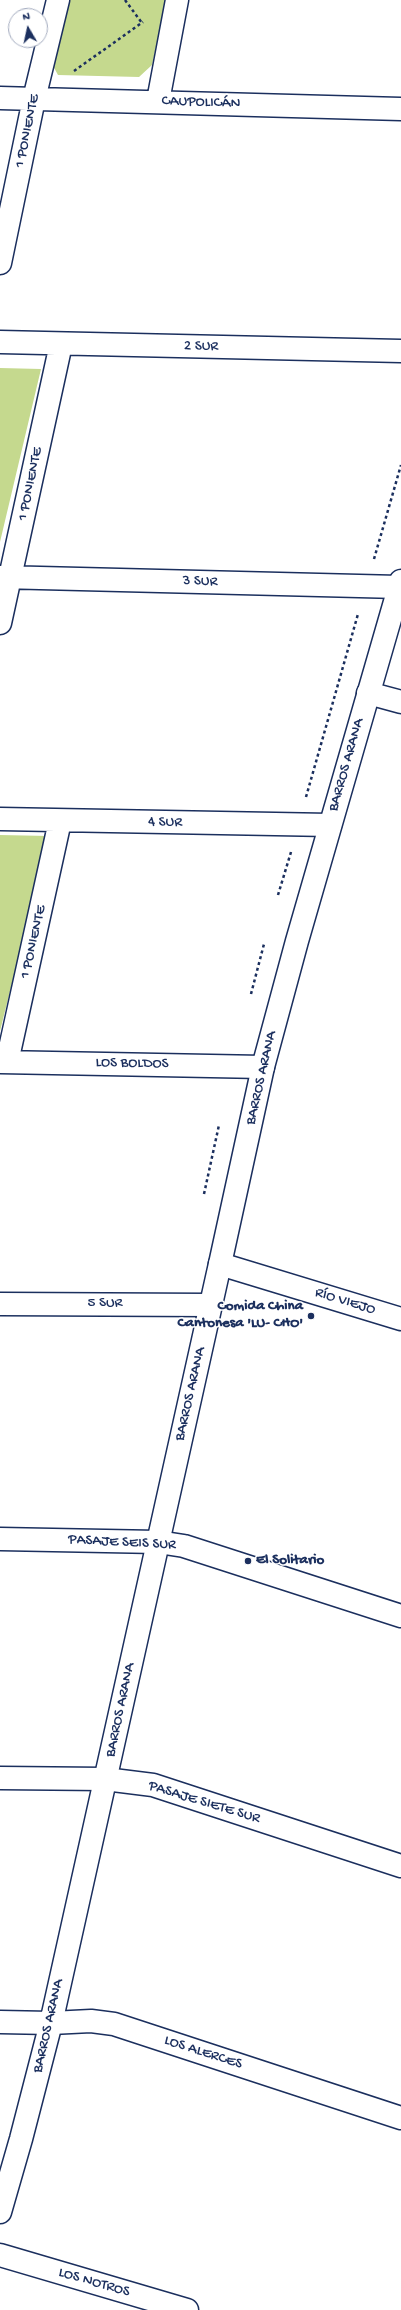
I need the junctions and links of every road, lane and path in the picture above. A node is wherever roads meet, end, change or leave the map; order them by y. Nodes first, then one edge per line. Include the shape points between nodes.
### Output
1 (58, 0) edge
2 (125, 0) edge
3 (177, 0) edge
4 (147, 19) dead end
5 (142, 23) junction
6 (72, 72) dead end
7 (0, 98) edge
8 (34, 99) junction
9 (158, 102) junction
10 (401, 109) edge
11 (0, 263) edge
12 (0, 342) edge
13 (61, 344) junction
14 (401, 351) edge
15 (5, 577) edge
16 (400, 584) edge
17 (0, 623) edge
18 (368, 693) junction
19 (401, 702) edge
20 (0, 819) edge
21 (60, 821) junction
22 (330, 825) junction
23 (3, 1062) edge
24 (263, 1067) junction
25 (220, 1264) junction
26 (0, 1304) edge
27 (210, 1305) junction
28 (401, 1319) edge
29 (0, 1539) edge
30 (158, 1542) junction
31 (401, 1616) edge
32 (0, 1778) edge
33 (105, 1779) junction
34 (401, 1866) edge
35 (0, 2022) edge
36 (51, 2023) junction
37 (401, 2118) edge
38 (0, 2212) edge
39 (0, 2255) edge
40 (187, 2310) edge

1 - 8 street, 1 PONIENTE
2 - 5 path
3 - 9 street
4 - 5 path
5 - 6 path
7 - 8 street, CAUPOLICÁN
8 - 9 street, CAUPOLICÁN
8 - 11 street, 1 PONIENTE
9 - 10 street, CAUPOLICÁN
12 - 13 street, 2 SUR
13 - 14 street, 2 SUR
13 - 15 street, 1 PONIENTE
15 - 16 street, 3 SUR
15 - 17 street, 1 PONIENTE
16 - 18 street, BARROS ARANA
18 - 19 street
18 - 22 street, BARROS ARANA
20 - 21 street, 4 SUR
21 - 22 street, 4 SUR
21 - 23 street, 1 PONIENTE
22 - 24 street, BARROS ARANA
23 - 24 street, LOS BOLDOS
24 - 25 street, BARROS ARANA
25 - 27 street, BARROS ARANA
25 - 28 street, RÍO VIEJO
26 - 27 street, 5 SUR
27 - 30 street, BARROS ARANA
29 - 30 street, PASAJE SEIS SUR
30 - 31 street, PASAJE SEIS SUR via 211,1554
30 - 33 street, BARROS ARANA
32 - 33 street, PASAJE SIETE SUR
33 - 34 street, PASAJE SIETE SUR via 153,1785
33 - 36 street, BARROS ARANA
35 - 36 street, LOS ALERCES
36 - 37 street, LOS ALERCES via 91,2021 114,2024
36 - 38 street, BARROS ARANA via 22,2139
39 - 40 street, LOS NOTROS

